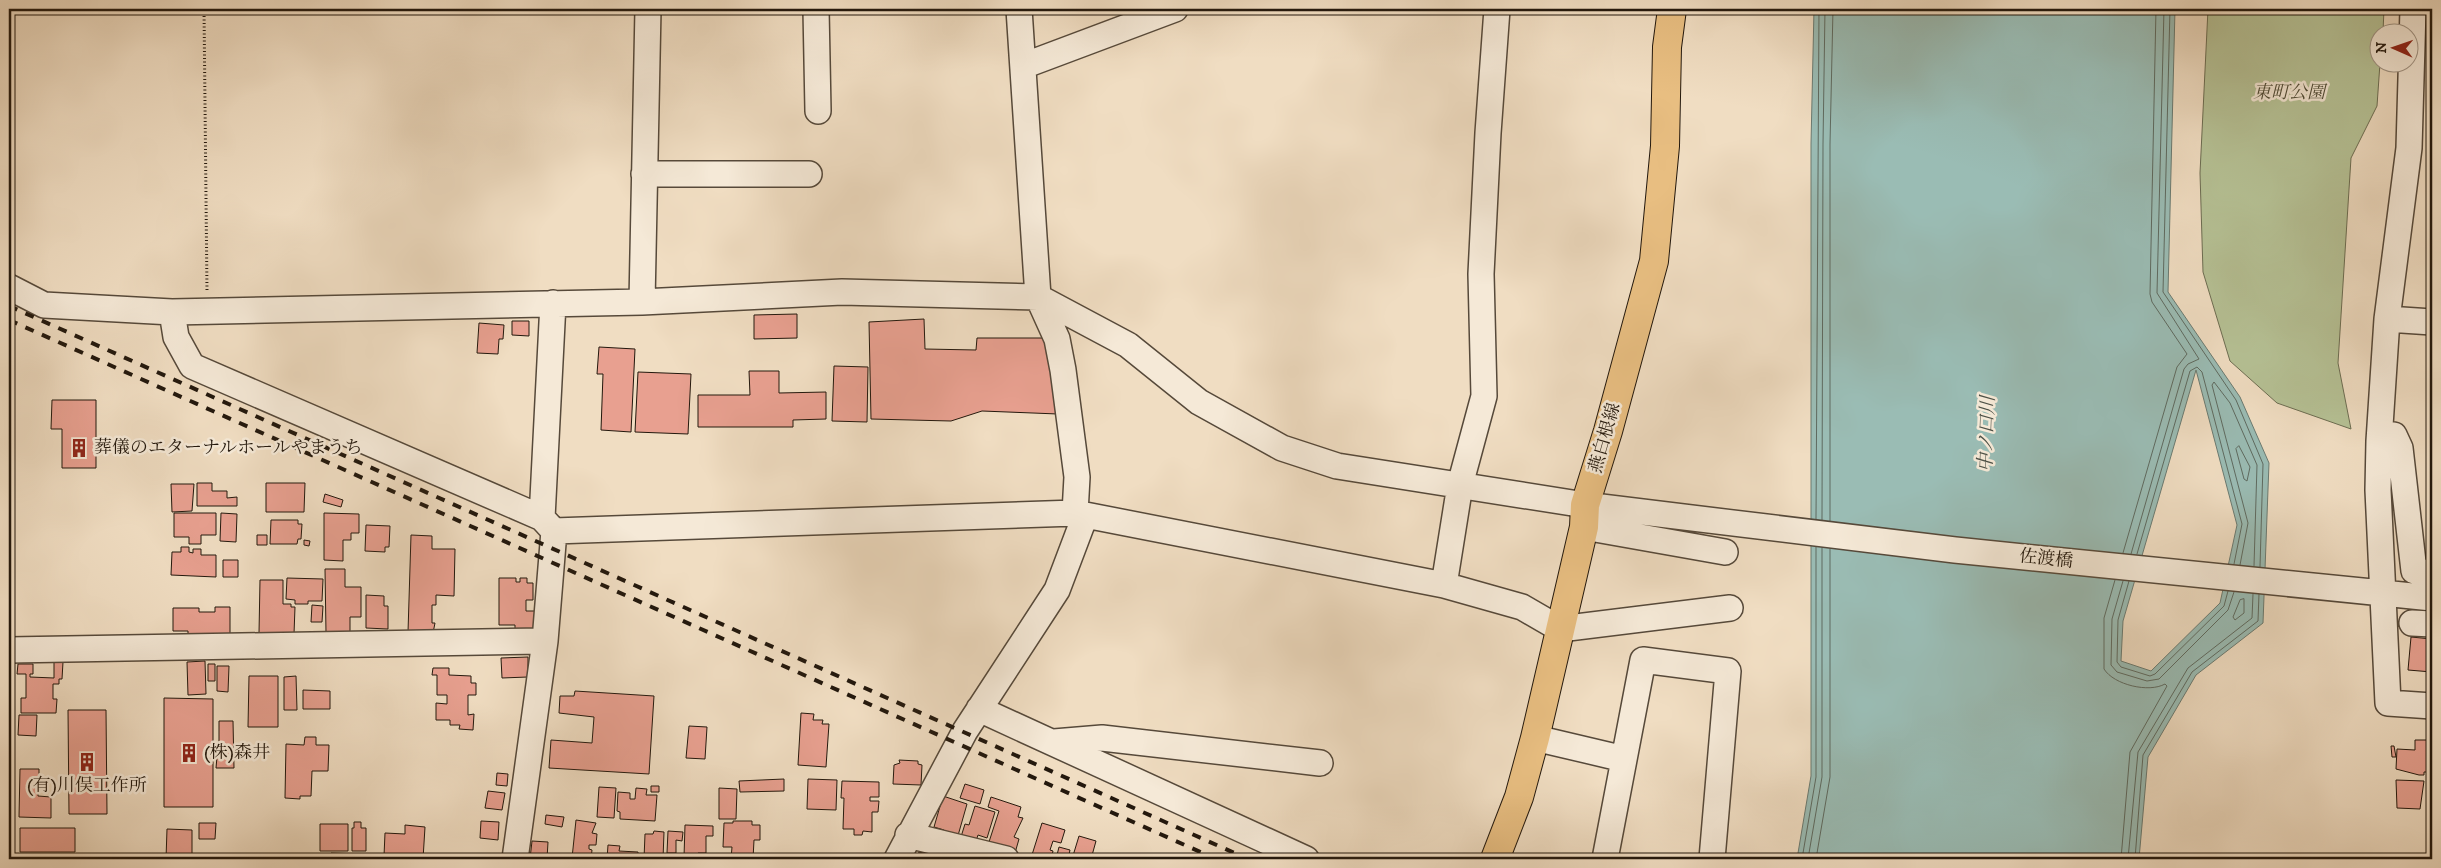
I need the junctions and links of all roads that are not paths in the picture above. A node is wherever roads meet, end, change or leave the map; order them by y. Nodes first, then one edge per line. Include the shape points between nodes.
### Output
1 (648, 9) edge
2 (816, 9) edge
3 (1019, 9) edge
4 (1175, 9) edge
5 (1497, 9) edge
6 (1672, 9) edge
7 (2413, 9) edge
8 (1023, 66) junction
9 (818, 110) dead end
10 (644, 174) junction
11 (808, 174) dead end
12 (9, 287) edge
13 (1038, 297) junction
14 (642, 302) junction
15 (552, 303) junction
16 (172, 312) junction
17 (2388, 319) junction
18 (2432, 322) edge
19 (2380, 432) junction
20 (1460, 485) junction
21 (1080, 514) junction
22 (1585, 516) junction
23 (548, 525) junction
24 (1725, 552) dead end
25 (2432, 573) edge
26 (1444, 585) junction
27 (2375, 592) junction
28 (2432, 598) edge
29 (1730, 608) dead end
30 (1560, 629) junction
31 (546, 641) junction
32 (9, 650) edge
33 (2432, 706) edge
34 (979, 709) junction
35 (1535, 738) junction
36 (1051, 742) junction
37 (1624, 759) junction
38 (1320, 763) dead end
39 (908, 835) junction
40 (515, 859) edge
41 (897, 859) edge
42 (1006, 859) edge
43 (1306, 859) edge
44 (1495, 859) edge
45 (1605, 859) edge
46 (1712, 859) edge

1 - 10 street
2 - 9 street
3 - 8 street
4 - 8 street
5 - 20 street via 1481,274 1484,396
6 - 22 main road, 燕白根線 via 1667,47 1665,146 1654,261
7 - 17 street via 2409,148
8 - 13 street
10 - 11 street
10 - 14 street
12 - 16 street via 44,305
13 - 14 street via 842,292
13 - 20 street via 1128,344 1199,402 1282,448 1337,466
13 - 21 street via 1057,339 1063,370
14 - 15 street
15 - 16 street
15 - 23 street
16 - 23 street via 176,337 192,366
17 - 18 street
17 - 19 street
19 - 25 street via 2394,435 2400,448 2414,571
19 - 27 street
20 - 22 street
20 - 26 street
21 - 23 street
21 - 26 street
21 - 34 street via 1057,590
22 - 24 street
22 - 27 street, 佐渡橋 via 1726,522 1955,550
22 - 30 main road, 燕白根線
23 - 31 street
26 - 30 street via 1522,607
27 - 28 street, 佐渡橋
27 - 33 street via 2388,704
29 - 30 street
30 - 35 main road, 燕白根線
31 - 32 street
31 - 40 street
34 - 36 street
34 - 39 street
35 - 37 street
35 - 44 main road, 燕白根線 via 1519,797
36 - 38 street via 1102,738
36 - 43 street
37 - 45 street
37 - 46 street via 1643,660 1728,671
39 - 41 street
39 - 42 street

